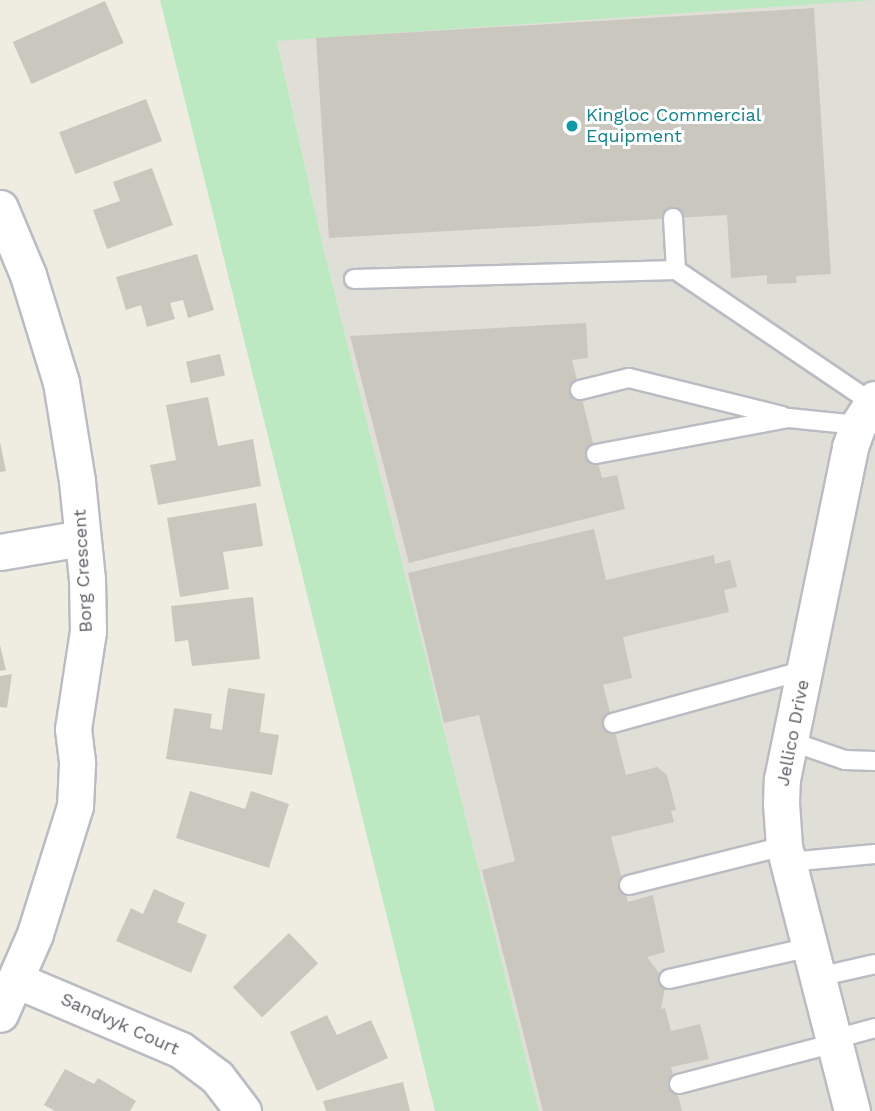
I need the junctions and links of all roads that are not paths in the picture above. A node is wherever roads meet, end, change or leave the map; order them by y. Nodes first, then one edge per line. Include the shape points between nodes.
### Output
1 (0, 208) edge
2 (673, 218) dead end
3 (676, 270) junction
4 (354, 278) dead end
5 (580, 390) dead end
6 (868, 409) edge
7 (789, 418) junction
8 (596, 454) dead end
9 (82, 538) junction
10 (0, 552) edge
11 (806, 670) junction
12 (613, 723) dead end
13 (790, 741) junction
14 (875, 761) edge
15 (787, 854) junction
16 (875, 854) edge
17 (629, 885) dead end
18 (815, 962) junction
19 (875, 964) edge
20 (669, 979) dead end
21 (16, 980) junction
22 (0, 1014) edge
23 (875, 1028) edge
24 (835, 1041) junction
25 (679, 1084) dead end
26 (243, 1111) edge
27 (852, 1111) edge

1 - 9 street, Borg Crescent via 28,275 61,382
2 - 3 lane
3 - 4 lane
3 - 6 lane
5 - 7 lane via 629,378
6 - 7 lane
6 - 11 street, Jellico Drive via 848,460
7 - 8 lane
9 - 10 street
9 - 21 street, Borg Crescent via 88,631 73,729 75,806
11 - 12 lane
11 - 13 street, Jellico Drive
13 - 14 lane via 845,760
13 - 15 street, Jellico Drive via 782,791
15 - 16 lane
15 - 17 lane
15 - 18 street, Jellico Drive
18 - 19 lane
18 - 20 lane
18 - 24 street, Jellico Drive
21 - 22 street, Borg Crescent
21 - 26 street, Sandvyk Court via 181,1050 217,1077
23 - 24 lane
24 - 25 lane
24 - 27 street, Jellico Drive

